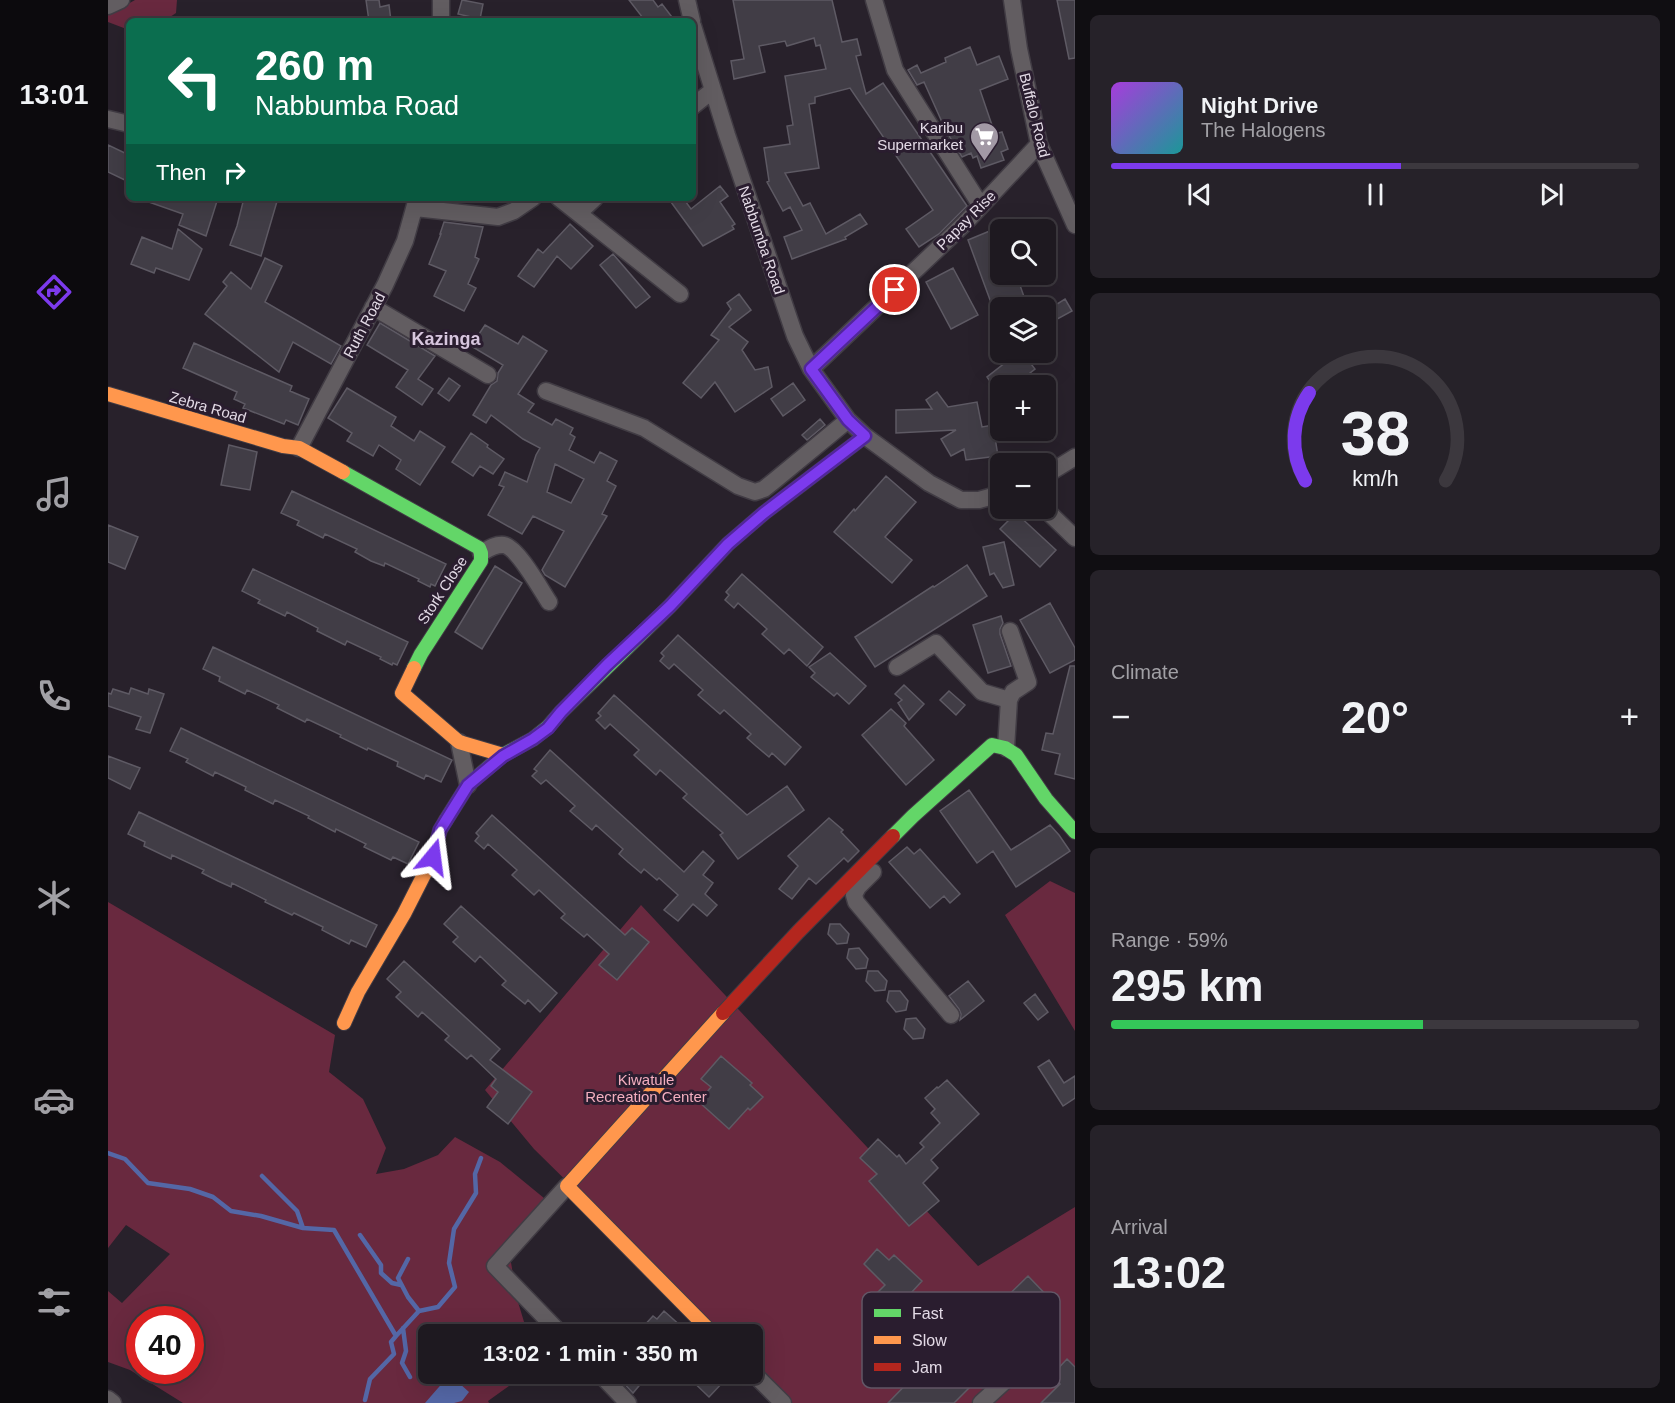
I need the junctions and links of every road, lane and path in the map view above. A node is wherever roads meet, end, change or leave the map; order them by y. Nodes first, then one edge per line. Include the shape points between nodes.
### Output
1 (121, 0) edge
2 (441, 0) edge
3 (687, 0) edge
4 (874, 0) edge
5 (1012, 0) edge
6 (108, 6) edge
7 (441, 18) edge
8 (691, 18) edge
9 (696, 36) edge
10 (713, 90) junction
11 (696, 104) edge
12 (108, 119) edge
13 (126, 123) edge
14 (1040, 144) junction
15 (529, 201) edge
16 (563, 201) edge
17 (592, 201) edge
18 (416, 203) edge
19 (981, 206) junction
20 (579, 213) junction
21 (1075, 225) edge
22 (680, 294) dead end
23 (373, 307) junction
24 (811, 369) junction
25 (488, 375) dead end
26 (546, 391) dead end
27 (108, 394) edge
28 (848, 420) junction
29 (865, 436) junction
30 (299, 448) junction
31 (1075, 457) edge
32 (1056, 469) edge
33 (990, 497) edge
34 (1055, 519) edge
35 (1075, 538) edge
36 (481, 553) junction
37 (549, 602) dead end
38 (1010, 631) dead end
39 (897, 667) dead end
40 (1009, 700) junction
41 (459, 741) junction
42 (999, 747) junction
43 (503, 756) junction
44 (468, 785) junction
45 (913, 816) junction
46 (1075, 832) edge
47 (951, 1015) dead end
48 (344, 1023) dead end
49 (567, 1186) junction
50 (551, 1324) edge
51 (703, 1324) edge
52 (763, 1383) edge
53 (610, 1384) edge
54 (997, 1388) edge
55 (108, 1399) edge
56 (113, 1403) edge
57 (628, 1403) edge
58 (783, 1403) edge
59 (981, 1403) edge

1 - 6 street
2 - 7 street
3 - 8 street
4 - 19 street via 895,70
5 - 14 street, Buffalo Road via 1018,49
9 - 10 street, Nabbumba Road
10 - 11 street
10 - 24 street, Nabbumba Road via 795,336
12 - 13 street
14 - 19 street, Papay Rise
14 - 21 street, Buffalo Road
15 - 18 street via 498,217
16 - 20 street
17 - 20 street
18 - 23 street, Ruth Road via 405,241
19 - 24 street, Papay Rise
20 - 22 street
23 - 25 street
23 - 30 street, Ruth Road
24 - 28 street, Nabbumba Road
26 - 28 street via 644,428 738,486 755,492 764,489
27 - 30 street, Zebra Road
28 - 29 street, Nabbumba Road
29 - 33 street, Nabbumba Road via 929,483 961,500
29 - 43 street via 728,544 548,728
30 - 36 street, Stork Close via 471,542
31 - 32 street
34 - 35 street
36 - 37 street via 504,545 515,552
36 - 41 street, Stork Close via 481,561 421,654 402,693
38 - 40 street via 1028,682 1013,692
39 - 40 street via 936,643 982,692
40 - 42 street
41 - 43 street, Stork Close
41 - 44 street
42 - 45 street
42 - 46 street via 1016,755
43 - 44 street
44 - 48 street via 440,830 433,857
45 - 47 street via 915,827 854,895
45 - 49 street via 755,977
49 - 50 street via 495,1266
49 - 51 street
52 - 58 street
53 - 57 street
54 - 59 street
55 - 56 street

